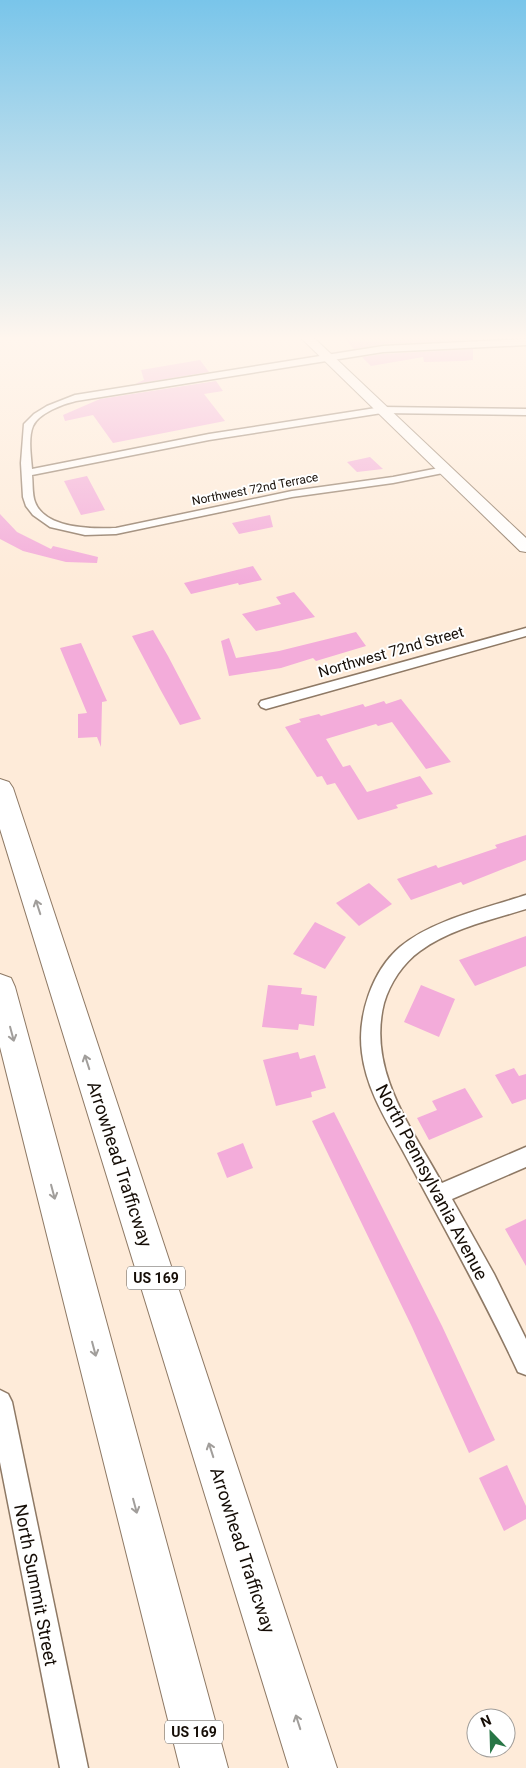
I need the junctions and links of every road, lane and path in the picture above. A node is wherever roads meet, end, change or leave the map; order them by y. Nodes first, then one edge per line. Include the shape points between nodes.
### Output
1 (36, 419) edge
2 (334, 419) edge
3 (391, 419) edge
4 (444, 470) junction
5 (27, 473) junction
6 (526, 547) edge
7 (526, 632) edge
8 (266, 704) dead end
9 (0, 788) edge
10 (526, 902) edge
11 (0, 987) edge
12 (526, 1157) edge
13 (436, 1194) junction
14 (526, 1364) edge
15 (0, 1402) edge
16 (74, 1768) edge
17 (204, 1768) edge
18 (313, 1768) edge

1 - 5 street via 26,430
2 - 5 street via 209,437
3 - 4 street
4 - 5 street, Northwest 72nd Terrace via 292,494 102,532 72,529 50,522 35,511 29,500
4 - 6 street
7 - 8 street, Northwest 72nd Street
18 -> 9 highway, Arrowhead Trafficway / US 169
10 - 13 street, North Pennsylvania Avenue via 420,942 386,974 375,999 371,1053 378,1082
11 -> 17 highway, US 169
12 - 13 street
13 - 14 street, North Pennsylvania Avenue via 486,1281
15 - 16 street, North Summit Street

